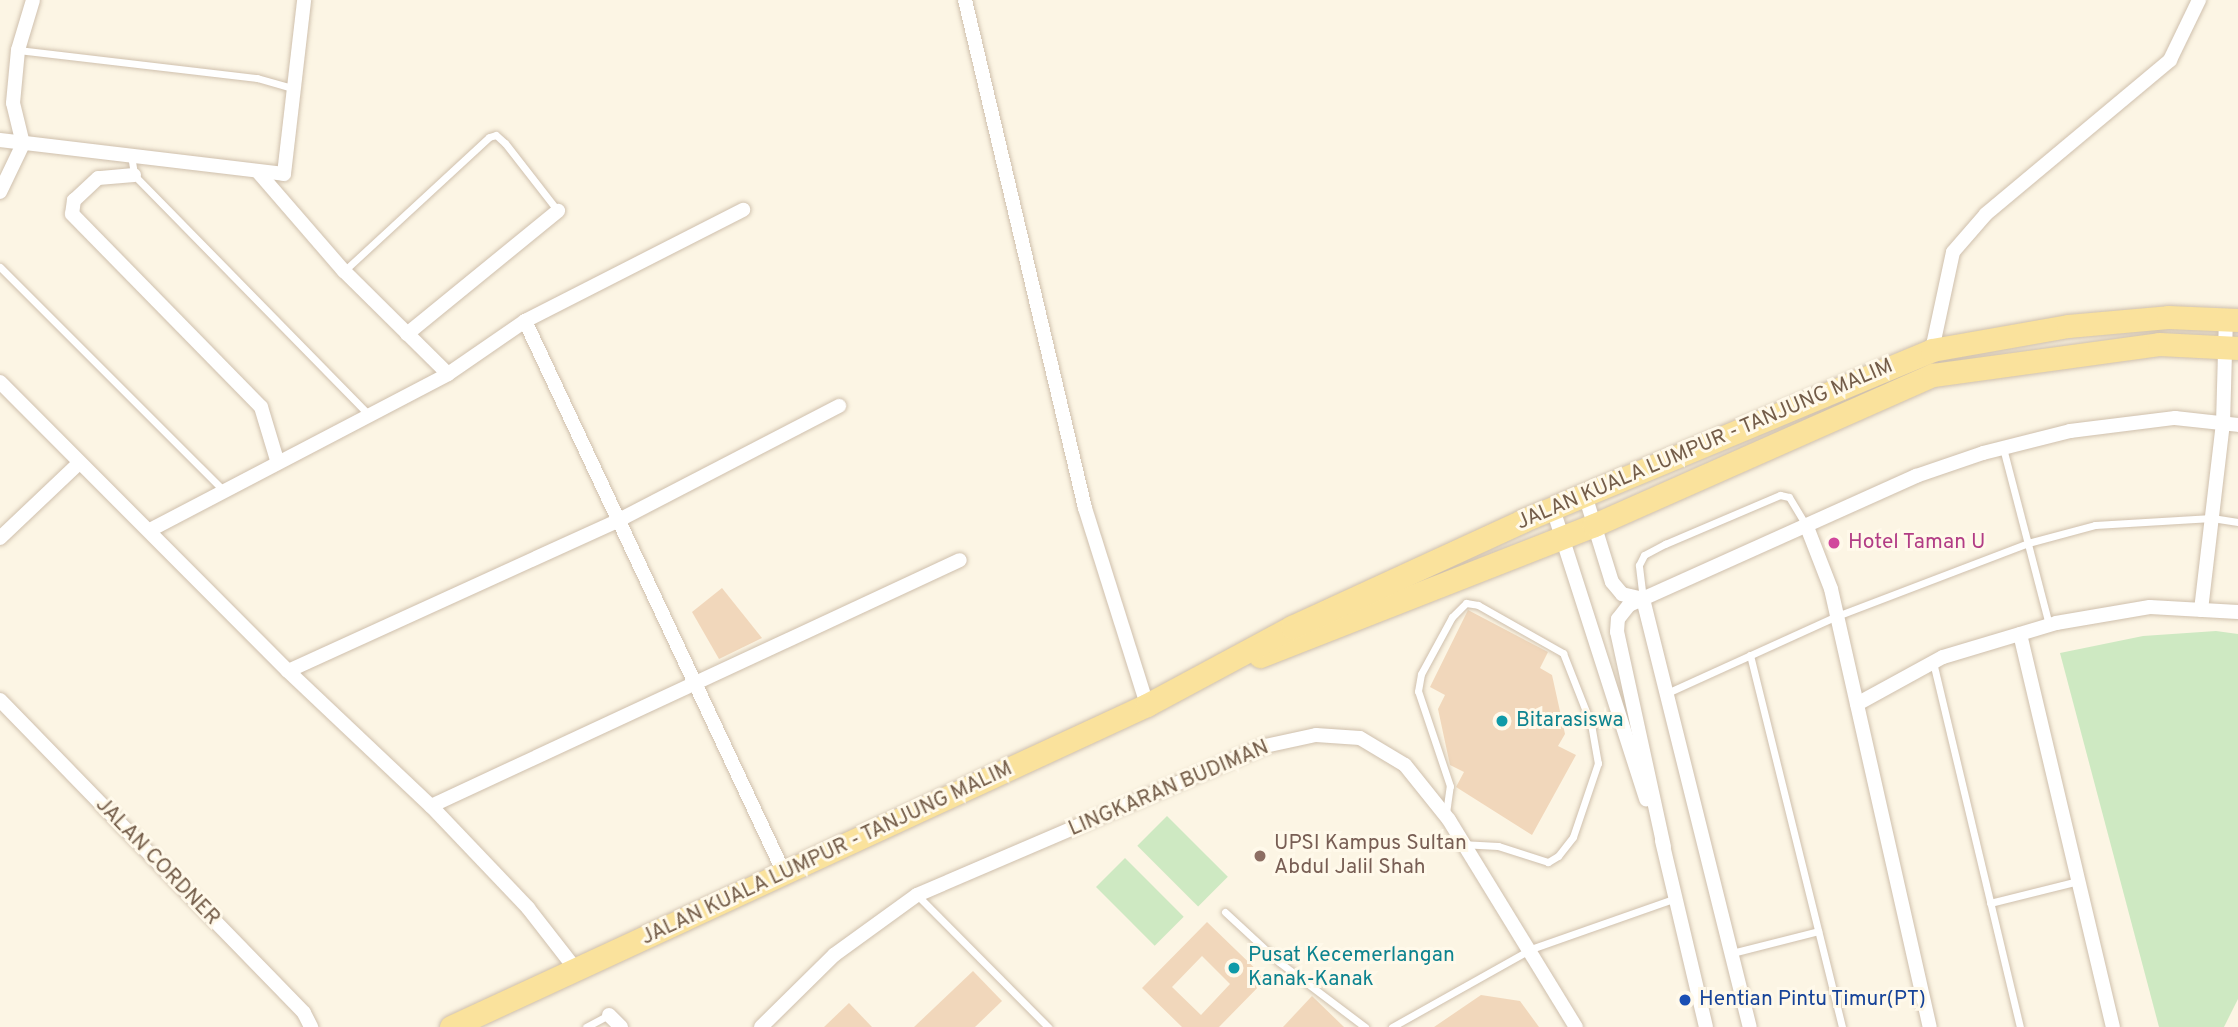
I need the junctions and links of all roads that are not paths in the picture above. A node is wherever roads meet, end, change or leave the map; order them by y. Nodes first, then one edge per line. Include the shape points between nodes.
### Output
1 (33, 0) edge
2 (304, 0) edge
3 (965, 0) edge
4 (2199, 0) edge
5 (18, 50) junction
6 (293, 88) junction
7 (0, 140) edge
8 (23, 144) junction
9 (131, 154) junction
10 (259, 173) junction
11 (134, 176) junction
12 (0, 192) edge
13 (743, 210) dead end
14 (558, 211) joint
15 (0, 267) edge
16 (344, 271) junction
17 (2232, 319) edge
18 (526, 321) junction
19 (407, 334) junction
20 (2232, 347) edge
21 (1932, 349) junction
22 (448, 374) junction
23 (0, 382) edge
24 (839, 406) dead end
25 (370, 415) junction
26 (2223, 424) junction
27 (2238, 425) edge
28 (2002, 448) junction
29 (277, 460) junction
30 (79, 463) junction
31 (222, 489) junction
32 (1585, 495) junction
33 (1553, 509) junction
34 (2212, 518) junction
35 (619, 520) junction
36 (2238, 522) edge
37 (1594, 525) junction
38 (1807, 527) junction
39 (150, 530) junction
40 (1561, 536) junction
41 (0, 538) edge
42 (2028, 543) junction
43 (960, 560) dead end
44 (1643, 599) junction
45 (2201, 610) junction
46 (2238, 612) edge
47 (1837, 616) junction
48 (2049, 624) junction
49 (2020, 634) junction
50 (1750, 655) junction
51 (1933, 662) junction
52 (288, 671) junction
53 (1200, 674) junction
54 (695, 681) junction
55 (1667, 693) junction
56 (0, 700) edge
57 (1857, 704) junction
58 (1147, 705) junction
59 (1617, 715) junction
60 (1591, 724) junction
61 (431, 806) junction
62 (1445, 815) junction
63 (1464, 844) junction
64 (1664, 848) junction
65 (784, 873) junction
66 (2078, 881) junction
67 (917, 895) junction
68 (1676, 898) junction
69 (1990, 903) junction
70 (1225, 912) dead end
71 (1818, 931) junction
72 (1531, 950) junction
73 (1732, 953) junction
74 (577, 971) junction
75 (609, 1015) joint
76 (311, 1027) edge
77 (451, 1027) edge
78 (586, 1027) edge
79 (621, 1027) edge
80 (761, 1027) edge
81 (1048, 1027) edge
82 (1365, 1027) edge
83 (1392, 1027) edge
84 (1576, 1027) edge
85 (1706, 1027) edge
86 (1750, 1027) edge
87 (1842, 1027) edge
88 (1930, 1027) edge
89 (2020, 1027) edge
90 (2113, 1027) edge

1 - 5 street
2 - 6 street
3 - 58 street via 1085,508
4 - 21 street via 2170,60 1986,214 1953,252
5 - 6 lane via 257,78
5 - 8 street via 13,103
6 - 10 street via 284,174
7 - 8 street
8 - 9 street
8 - 12 street
9 - 10 street
9 - 11 lane
10 - 16 street
11 - 25 lane
11 - 29 street via 98,178 74,200 72,214 261,407
13 - 18 street
14 - 16 lane via 496,135
14 - 19 street
15 - 31 lane
16 - 19 street
17 - 20 street
17 - 21 main road, JALAN KUALA LUMPUR - TANJUNG MALIM via 2168,317 2068,326
18 - 22 street
18 - 35 street
19 - 22 street
20 - 26 street
20 - 37 main road, JALAN KUALA LUMPUR - TANJUNG MALIM via 2159,344 2071,352 1933,375
21 - 32 main road, JALAN KUALA LUMPUR - TANJUNG MALIM
22 - 25 street
23 - 30 street
24 - 35 street
25 - 29 street
26 - 27 street
26 - 28 street via 2162,420 2070,431
26 - 34 street
28 - 38 street via 1916,476
28 - 42 lane
29 - 31 street
30 - 39 street
30 - 41 street
31 - 39 street
32 - 33 main road, JALAN KUALA LUMPUR - TANJUNG MALIM
32 - 37 street
33 - 40 street
33 - 53 main road, JALAN KUALA LUMPUR - TANJUNG MALIM
34 - 36 lane
34 - 42 lane via 2095,525
34 - 45 street
35 - 52 street
35 - 54 street
37 - 40 main road, JALAN KUALA LUMPUR - TANJUNG MALIM
37 - 44 street via 1612,582 1622,594
38 - 44 street
38 - 44 lane via 1789,497 1780,495 1665,544 1644,555 1639,565
38 - 47 street
39 - 52 street
40 - 53 main road, JALAN KUALA LUMPUR - TANJUNG MALIM via 1296,645
40 - 59 street
42 - 47 lane
42 - 48 lane
43 - 54 street
44 - 55 street
44 - 64 street via 1629,605 1618,619 1617,632
45 - 46 street
45 - 48 street via 2150,607
47 - 50 lane
47 - 57 street
48 - 49 street
49 - 51 street
49 - 66 street
50 - 55 lane
50 - 71 lane
51 - 57 street
51 - 69 lane
52 - 61 street
53 - 58 main road, JALAN KUALA LUMPUR - TANJUNG MALIM
54 - 61 street
54 - 65 street
55 - 73 street
56 - 76 street, JALAN CORDNER via 304,1013
57 - 88 street
58 - 65 main road, JALAN KUALA LUMPUR - TANJUNG MALIM
59 - 60 lane
59 - 64 street
60 - 62 lane via 1563,653 1503,614 1466,603 1445,629 1421,674 1418,691 1450,786
60 - 63 lane via 1598,763 1593,789 1573,837 1558,856 1548,862 1498,846
61 - 74 street via 528,908
62 - 63 street, LINGKARAN BUDIMAN
62 - 67 street, LINGKARAN BUDIMAN via 1405,765 1360,738 1316,736 1265,746
63 - 72 street, LINGKARAN BUDIMAN
64 - 68 street
65 - 74 main road, JALAN KUALA LUMPUR - TANJUNG MALIM
66 - 69 lane
66 - 90 street
67 - 80 street, LINGKARAN BUDIMAN via 834,956
67 - 81 lane
68 - 72 lane
68 - 85 street
69 - 89 lane
70 - 82 lane via 1279,962
71 - 73 lane
71 - 87 lane
72 - 83 lane
72 - 84 street, LINGKARAN BUDIMAN
73 - 86 street
74 - 77 main road, JALAN KUALA LUMPUR - TANJUNG MALIM
75 - 78 lane
75 - 79 street

